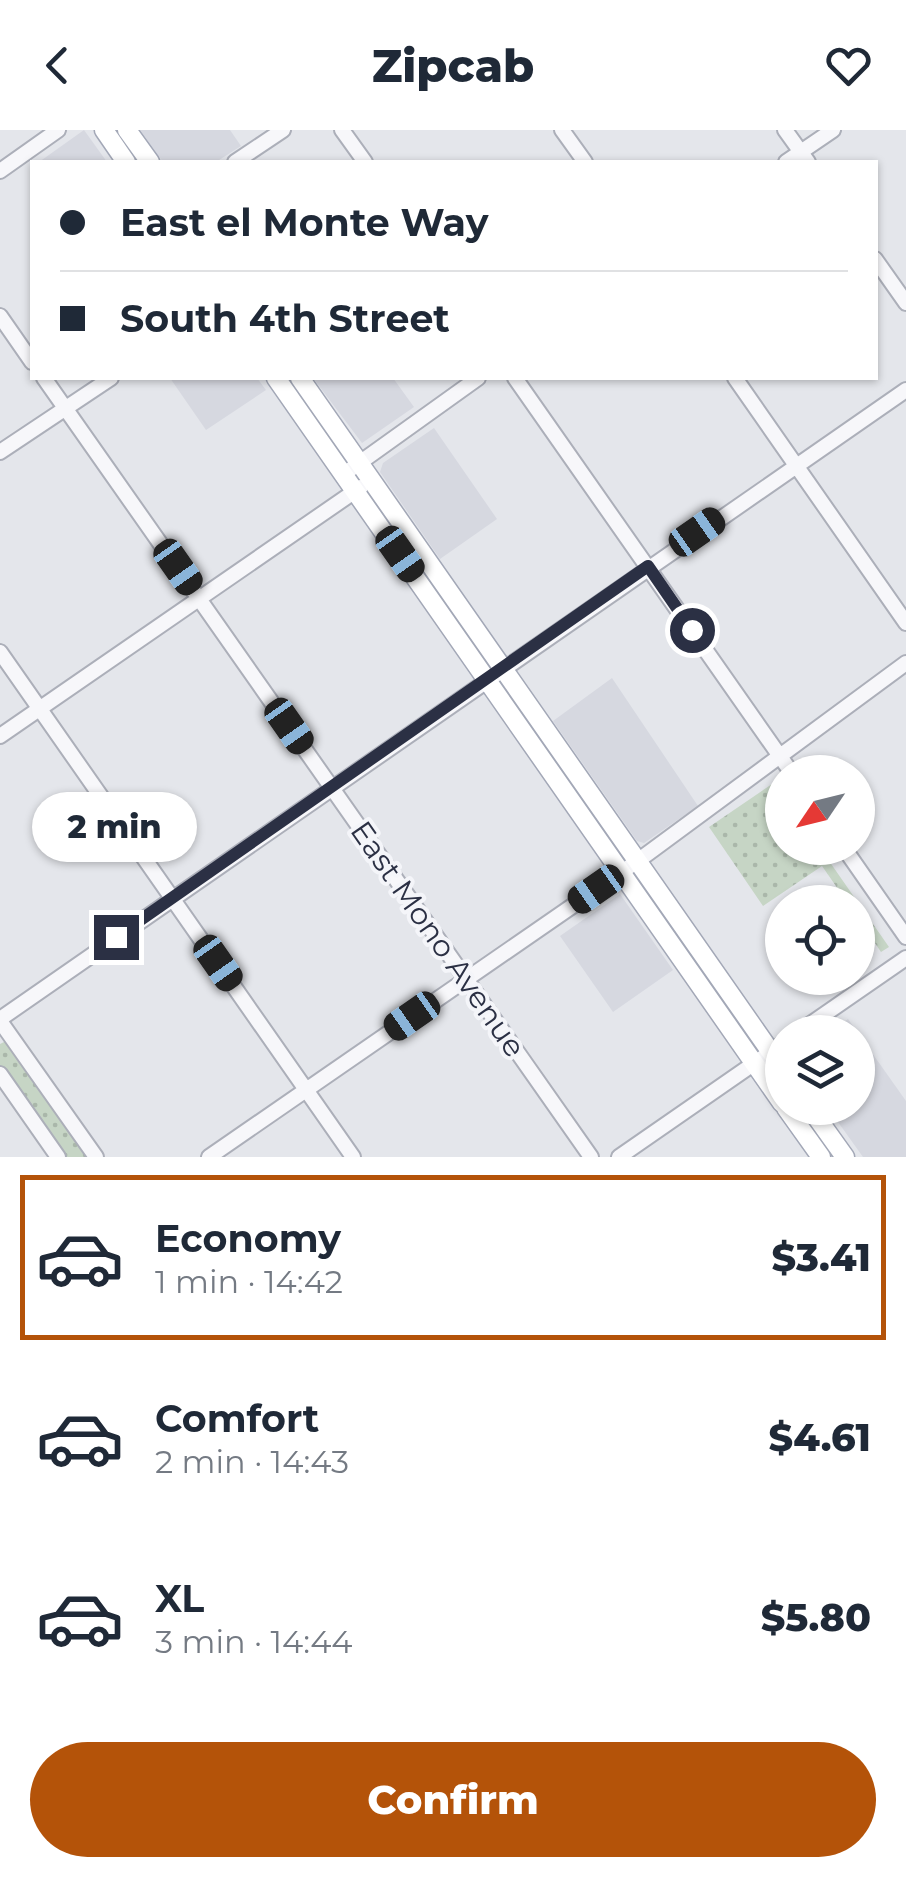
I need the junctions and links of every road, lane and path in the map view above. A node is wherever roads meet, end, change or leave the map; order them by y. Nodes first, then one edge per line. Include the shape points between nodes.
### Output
1 (58, 130) edge
2 (104, 130) edge
3 (128, 130) edge
4 (283, 130) edge
5 (342, 130) edge
6 (562, 130) edge
7 (785, 130) edge
8 (832, 130) edge
9 (804, 158) edge
10 (125, 160) edge
11 (149, 160) edge
12 (239, 160) edge
13 (364, 160) edge
14 (584, 160) edge
15 (0, 172) edge
16 (878, 262) edge
17 (906, 303) edge
18 (0, 316) edge
19 (30, 359) edge
20 (45, 380) edge
21 (108, 380) edge
22 (278, 380) edge
23 (301, 380) edge
24 (475, 380) edge
25 (516, 380) edge
26 (736, 380) edge
27 (906, 390) edge
28 (66, 409) junction
29 (0, 452) edge
30 (795, 463) junction
31 (352, 469) junction
32 (363, 485) junction
33 (648, 566) junction
34 (200, 599) junction
35 (906, 623) edge
36 (0, 652) edge
37 (906, 664) edge
38 (505, 670) junction
39 (489, 681) junction
40 (40, 709) junction
41 (0, 736) edge
42 (779, 755) edge
43 (781, 755) edge
44 (765, 767) edge
45 (333, 789) junction
46 (638, 860) junction
47 (856, 865) edge
48 (622, 872) junction
49 (174, 900) junction
50 (906, 937) edge
51 (906, 958) edge
52 (466, 979) junction
53 (824, 1015) edge
54 (0, 1020) edge
55 (765, 1032) edge
56 (765, 1056) edge
57 (754, 1063) junction
58 (0, 1074) edge
59 (765, 1078) edge
60 (306, 1089) junction
61 (798, 1125) edge
62 (822, 1125) edge
63 (58, 1157) edge
64 (96, 1157) edge
65 (209, 1157) edge
66 (353, 1157) edge
67 (591, 1157) edge
68 (619, 1157) edge
69 (821, 1157) edge
70 (845, 1157) edge

1 - 15 street
2 - 10 main road
3 - 11 main road
4 - 12 street
5 - 13 street
6 - 14 street
7 - 9 street
8 - 9 street
16 - 17 street
18 - 19 street
20 - 28 street, East Mono Avenue
21 - 28 street
22 - 31 main road
23 - 31 main road
24 - 31 street
25 - 33 street
26 - 30 street
27 - 30 street
28 - 29 street
28 - 34 street, East Mono Avenue
30 - 33 street
30 - 35 street
31 - 32 main road
32 - 34 street
32 - 38 main road
32 - 39 main road
33 - 38 street
33 - 42 street
34 - 40 street
34 - 45 street, East Mono Avenue
36 - 40 street
37 - 43 street
38 - 39 street
38 - 46 main road
39 - 45 street
39 - 48 main road
40 - 41 street
40 - 49 street
44 - 46 street
45 - 49 street
45 - 52 street, East Mono Avenue
46 - 48 street
46 - 55 main road
47 - 50 street
48 - 52 street
48 - 57 main road
49 - 54 street
49 - 60 street
51 - 53 street
52 - 60 street
52 - 67 street, East Mono Avenue
54 - 64 street
56 - 57 street
57 - 59 main road
57 - 68 street
58 - 63 street
60 - 65 street
60 - 66 street
61 - 69 main road
62 - 70 main road

